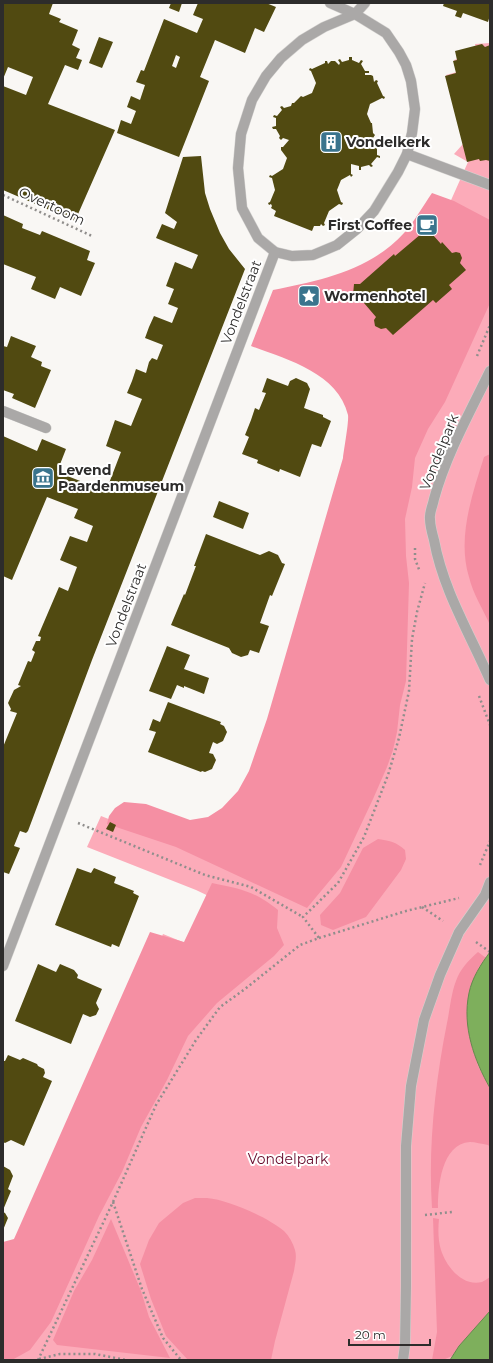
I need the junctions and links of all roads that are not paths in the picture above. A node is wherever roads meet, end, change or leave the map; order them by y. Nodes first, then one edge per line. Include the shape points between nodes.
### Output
1 (330, 3) edge
2 (365, 3) edge
3 (355, 14) junction
4 (406, 154) junction
5 (490, 185) edge
6 (275, 252) junction
7 (490, 371) edge
8 (3, 411) edge
9 (46, 428) dead end
10 (490, 680) edge
11 (490, 882) edge
12 (3, 966) edge
13 (403, 1360) edge

1 - 3 street
2 - 3 street, Vondelstraat
3 - 4 street, Vondelstraat via 386,33 406,65 415,109
3 - 6 street, Vondelstraat via 302,40 281,58 266,76 252,100 241,134 238,168 242,208 258,238
4 - 5 street
4 - 6 street, Vondelstraat via 374,211 357,229 336,245 313,255 292,256
6 - 12 street, Vondelstraat
7 - 10 street, Vondelpark via 446,464 429,518 442,575
8 - 9 street
11 - 13 street via 485,895 459,932 440,975 424,1020 411,1086 406,1146

